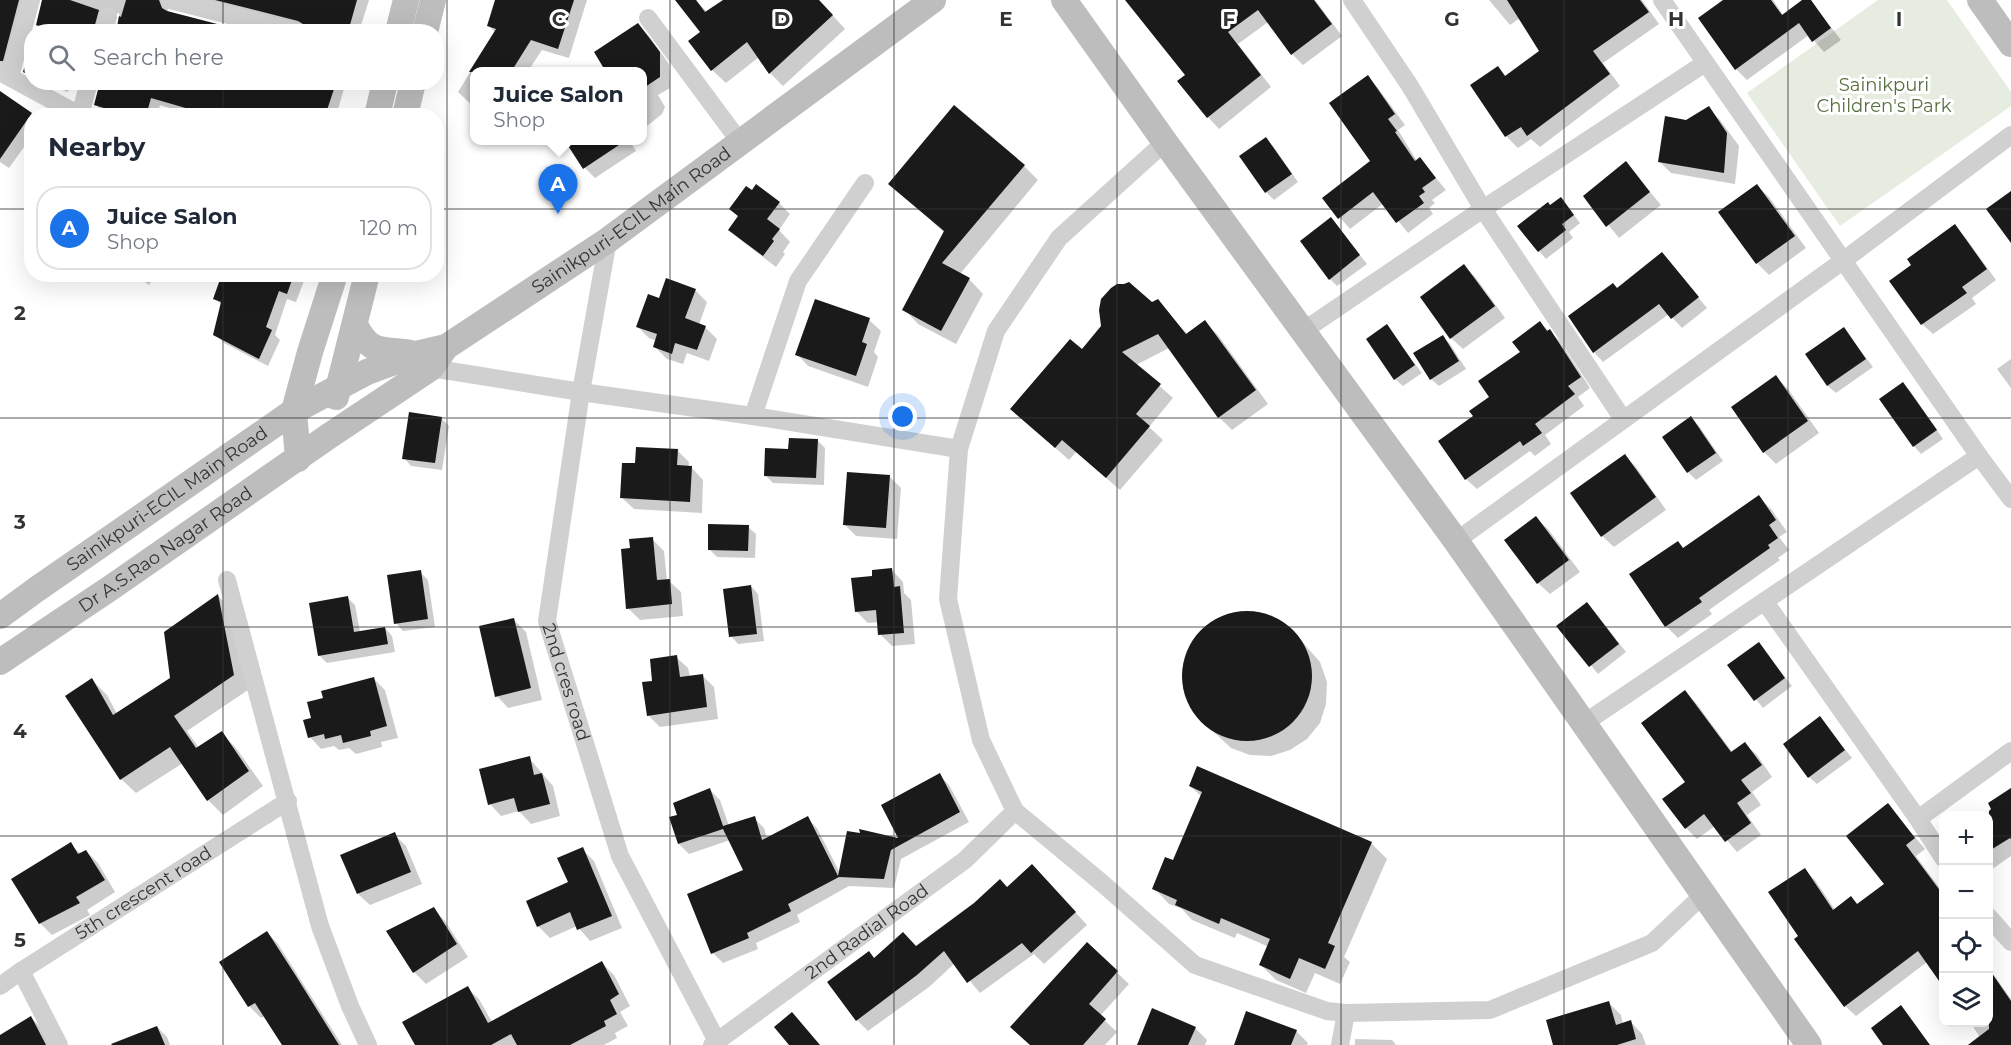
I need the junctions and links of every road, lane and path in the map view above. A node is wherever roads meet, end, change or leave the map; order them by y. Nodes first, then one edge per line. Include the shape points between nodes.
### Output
1 (31, 0) edge
2 (170, 0) edge
3 (406, 0) edge
4 (433, 0) edge
5 (933, 0) edge
6 (1065, 0) edge
7 (1352, 0) edge
8 (1662, 0) edge
9 (1980, 0) edge
10 (648, 18) dead end
11 (264, 24) edge
12 (400, 24) edge
13 (427, 24) edge
14 (2011, 44) edge
15 (1705, 63) junction
16 (5, 75) edge
17 (24, 85) edge
18 (34, 90) edge
19 (87, 90) edge
20 (383, 90) edge
21 (411, 90) edge
22 (68, 108) edge
23 (83, 108) edge
24 (379, 108) edge
25 (407, 108) edge
26 (2011, 135) edge
27 (740, 142) junction
28 (1165, 142) junction
29 (865, 183) dead end
30 (1483, 209) junction
31 (608, 240) junction
32 (1844, 260) junction
33 (332, 282) edge
34 (365, 282) edge
35 (355, 326) junction
36 (1303, 332) junction
37 (423, 361) junction
38 (338, 387) junction
39 (581, 392) junction
40 (294, 411) junction
41 (753, 416) junction
42 (1623, 419) junction
43 (329, 436) junction
44 (959, 449) junction
45 (1979, 456) junction
46 (298, 459) junction
47 (2011, 499) edge
48 (1456, 541) junction
49 (227, 580) dead end
50 (1765, 602) junction
51 (0, 616) edge
52 (0, 662) edge
53 (1583, 724) junction
54 (2011, 751) edge
55 (288, 801) junction
56 (1015, 811) junction
57 (1918, 819) junction
58 (1939, 851) edge
59 (1703, 896) junction
60 (1992, 919) edge
61 (2011, 942) edge
62 (21, 970) junction
63 (0, 986) edge
64 (1346, 1013) junction
65 (716, 1044) edge
66 (59, 1045) edge
67 (368, 1045) edge
68 (1340, 1045) edge
69 (1809, 1045) edge

1 - 16 street
2 - 11 street
3 - 12 main road
4 - 13 main road
5 - 27 main road, Sainikpuri-ECIL Main Road
6 - 28 main road
7 - 30 street via 1410,86
8 - 15 street
9 - 14 main road
10 - 27 street
15 - 30 street
15 - 32 street
16 - 17 street
18 - 22 street
19 - 23 street
20 - 24 main road
21 - 25 main road
26 - 32 street
27 - 31 main road, Sainikpuri-ECIL Main Road
28 - 36 main road
28 - 44 street via 1059,238 996,331
29 - 41 street via 798,281
30 - 36 street
30 - 42 street
31 - 37 main road, Sainikpuri-ECIL Main Road
31 - 39 street, 2nd cres road
32 - 42 street
32 - 45 street
33 - 40 main road
34 - 35 main road
35 - 37 main road via 371,348
35 - 38 main road
36 - 48 main road
37 - 38 main road, Sainikpuri-ECIL Main Road via 367,372
37 - 39 street
37 - 43 main road, Sainikpuri-ECIL Main Road
38 - 40 main road, Sainikpuri-ECIL Main Road
38 - 43 main road
39 - 41 street
39 - 65 street, 2nd cres road via 547,621 620,856
40 - 46 main road
40 - 51 main road, Sainikpuri-ECIL Main Road
41 - 44 street
42 - 48 street
43 - 46 main road, Dr A.S.Rao Nagar Road
44 - 56 street via 948,598 981,740
45 - 47 street
45 - 50 street
46 - 52 main road, Dr A.S.Rao Nagar Road
48 - 53 main road
49 - 55 street
50 - 53 street
50 - 57 street
53 - 59 main road
54 - 57 street
55 - 62 street, 5th crescent road
55 - 67 street via 320,926
56 - 64 street via 1195,965 1327,1011
56 - 65 street, 2nd Radial Road via 965,860
57 - 58 street
59 - 64 street via 1652,943 1490,1010
59 - 69 main road
60 - 61 street
62 - 63 street, 5th crescent road
62 - 66 street
64 - 68 street

